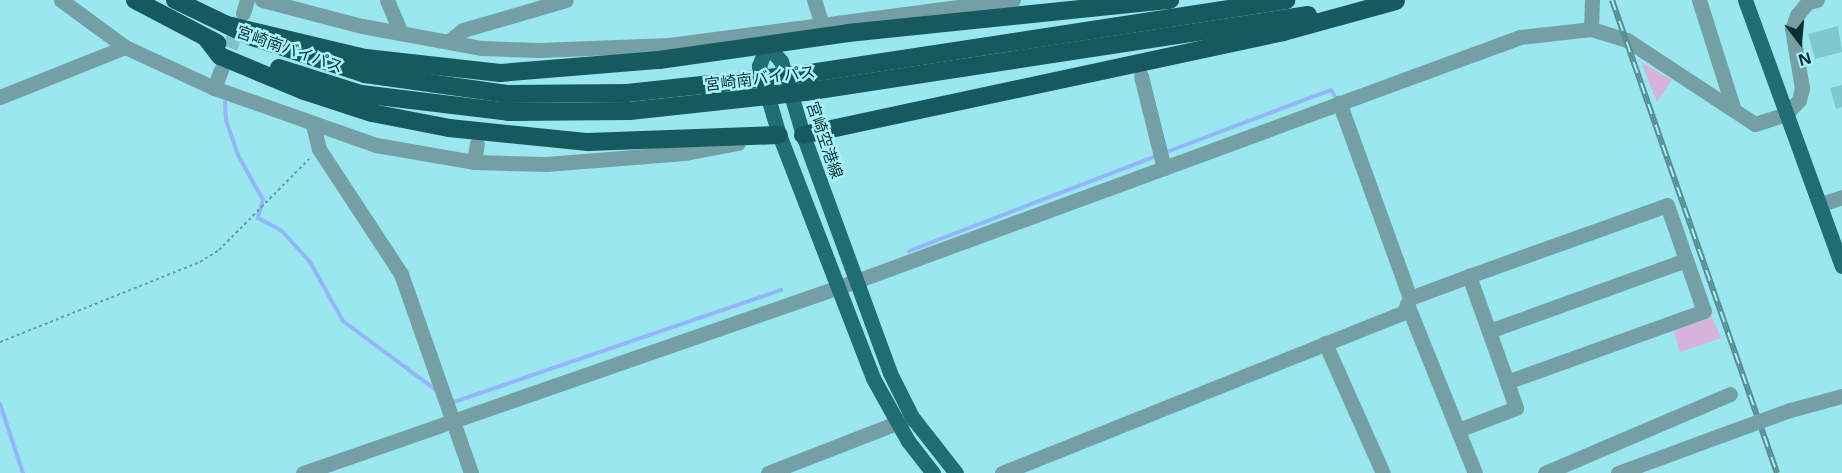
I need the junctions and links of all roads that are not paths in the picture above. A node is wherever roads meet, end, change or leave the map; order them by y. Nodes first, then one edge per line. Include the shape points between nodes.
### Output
1 (61, 0) edge
2 (135, 0) edge
3 (175, 0) edge
4 (262, 0) edge
5 (387, 0) edge
6 (566, 0) edge
7 (814, 0) edge
8 (1013, 0) edge
9 (1170, 0) edge
10 (1286, 0) edge
11 (1593, 0) edge
12 (1699, 0) edge
13 (1745, 0) edge
14 (1817, 0) edge
15 (1400, 1) edge
16 (970, 2) edge
17 (822, 24) junction
18 (227, 25) junction
19 (1591, 28) junction
20 (401, 33) junction
21 (206, 38) junction
22 (449, 41) junction
23 (767, 45) junction
24 (125, 47) junction
25 (221, 70) tunnel mouth
26 (1141, 76) dead end
27 (805, 83) junction
28 (214, 88) junction
29 (0, 97) edge
30 (1339, 102) junction
31 (508, 103) junction
32 (1733, 107) junction
33 (1786, 114) junction
34 (313, 125) junction
35 (779, 135) junction
36 (803, 135) junction
37 (477, 144) dead end
38 (474, 162) junction
39 (814, 165) junction
40 (1164, 168) junction
41 (794, 170) junction
42 (1842, 198) edge
43 (1821, 204) junction
44 (1686, 260) junction
45 (1842, 266) edge
46 (1469, 276) junction
47 (859, 280) junction
48 (839, 287) junction
49 (1409, 301) junction
50 (1489, 331) junction
51 (1325, 343) junction
52 (1507, 382) junction
53 (1730, 394) dead end
54 (1842, 396) edge
55 (912, 417) junction
56 (455, 420) junction
57 (897, 423) junction
58 (1458, 430) junction
59 (303, 473) edge
60 (471, 473) edge
61 (768, 473) edge
62 (933, 473) edge
63 (956, 473) edge
64 (1002, 473) edge
65 (1383, 473) edge
66 (1475, 473) edge
67 (1545, 473) edge
68 (1618, 473) edge

1 - 24 street
2 - 21 highway, 宮崎南バイパス
3 - 18 highway, 宮崎南バイパス
4 - 20 street
5 - 20 street
6 - 22 street via 463,30
7 - 17 street
8 - 16 street
9 - 23 highway
10 - 27 highway, 宮崎南バイパス
11 - 19 street
12 - 32 street
13 - 33 main road
14 - 33 street via 1808,2 1792,29 1802,88 1799,100
15 - 27 highway, 宮崎南バイパス
15 - 36 highway via 1283,32
16 - 17 street
17 - 22 street via 669,45 482,56
18 - 23 highway via 366,58 500,73 659,60
18 - 31 highway, 宮崎南バイパス via 295,53 365,74
19 - 30 street via 1521,37
19 - 32 street via 1627,40
20 - 22 street
21 - 31 highway, 宮崎南バイパス via 302,76 361,94
21 - 35 highway via 220,56 304,91 372,113 449,128 588,142
23 - 35 main road via 759,66
23 - 36 main road, 宮崎空港線 via 781,61
24 - 28 street
24 - 29 street
25 - 28 street
26 - 40 street
27 - 31 highway, 宮崎南バイパス, bridge
28 - 34 street
30 - 40 street
30 - 49 street
32 - 33 street via 1746,122 1755,124
33 - 43 main road
34 - 38 street via 376,145
34 - 56 street via 319,149 401,274
35 - 38 street via 685,153 586,163
35 - 41 main road
36 - 39 main road, 宮崎空港線
37 - 38 street
39 - 41 main road
39 - 47 main road, 宮崎空港線
40 - 47 street
41 - 48 main road
42 - 43 street
43 - 45 main road
44 - 46 street via 1666,205
44 - 50 street
44 - 52 street via 1704,311
46 - 49 street
46 - 50 street
47 - 48 street
47 - 55 main road, 宮崎空港線 via 890,372
48 - 56 street
48 - 57 main road via 873,378
49 - 51 street via 1404,312
49 - 58 street
50 - 52 street
51 - 64 street
51 - 65 street
52 - 58 street via 1516,408
53 - 67 street
54 - 68 street, bridge via 1790,410
55 - 57 street
55 - 63 main road, 宮崎空港線
56 - 59 street
56 - 60 street
57 - 61 street
57 - 62 main road
58 - 66 street

